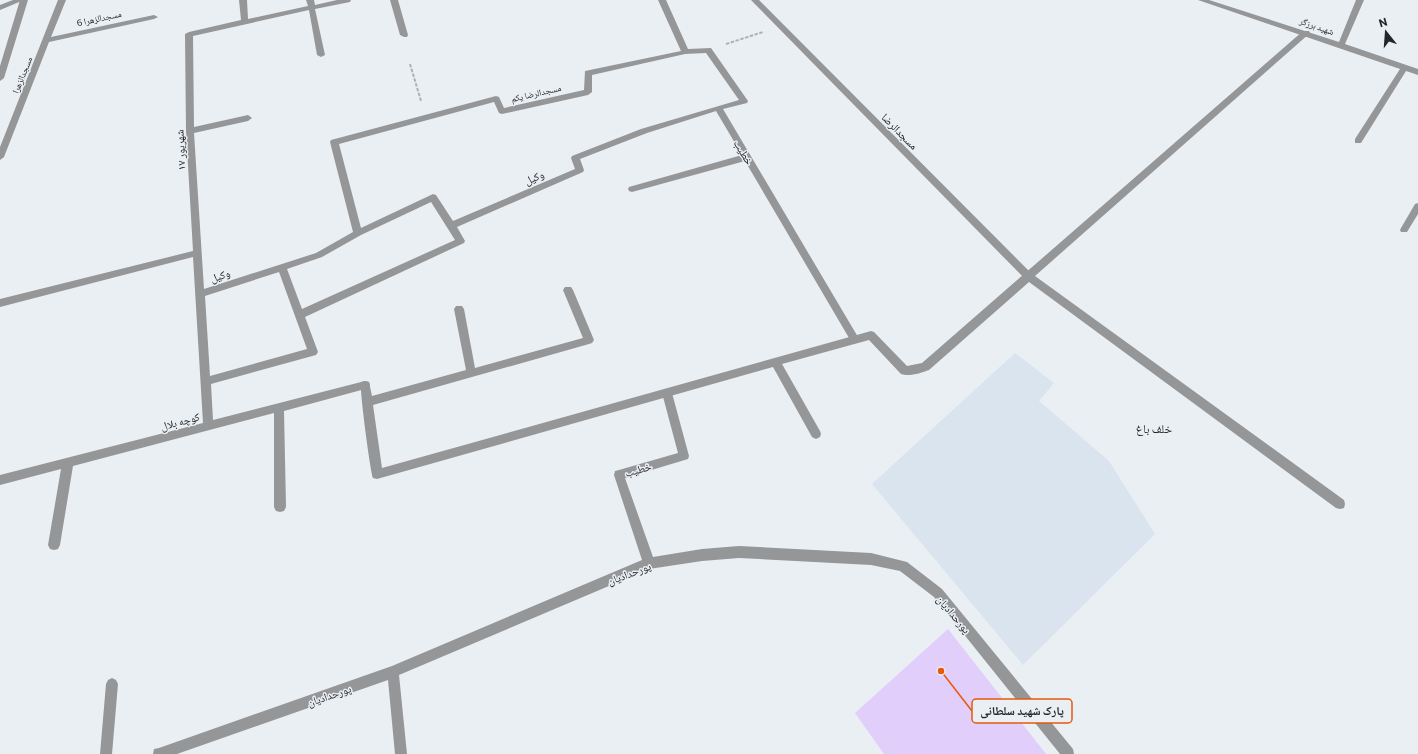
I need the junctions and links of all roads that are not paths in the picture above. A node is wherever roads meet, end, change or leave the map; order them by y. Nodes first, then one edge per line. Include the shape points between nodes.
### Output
1 (20, 0) edge
2 (24, 0) edge
3 (62, 0) edge
4 (242, 0) edge
5 (347, 0) edge
6 (394, 0) edge
7 (662, 0) edge
8 (755, 0) edge
9 (1360, 0) edge
10 (1207, 1) edge
11 (311, 4) edge
12 (0, 8) edge
13 (154, 17) dead end
14 (245, 22) junction
15 (1306, 33) junction
16 (404, 35) dead end
17 (48, 40) junction
18 (1341, 45) junction
19 (686, 52) junction
20 (321, 55) dead end
21 (1405, 67) junction
22 (1418, 72) edge
23 (0, 78) edge
24 (718, 108) junction
25 (248, 118) dead end
26 (190, 131) junction
27 (1358, 141) dead end
28 (0, 157) edge
29 (747, 157) junction
30 (632, 189) dead end
31 (1418, 206) edge
32 (452, 225) junction
33 (1404, 230) dead end
34 (358, 233) junction
35 (197, 253) junction
36 (282, 267) junction
37 (1029, 277) junction
38 (568, 290) dead end
39 (199, 294) junction
40 (0, 303) edge
41 (459, 309) dead end
42 (300, 314) junction
43 (855, 340) junction
44 (775, 362) junction
45 (471, 373) junction
46 (206, 381) junction
47 (667, 393) junction
48 (367, 402) junction
49 (279, 407) junction
50 (208, 426) junction
51 (816, 434) dead end
52 (68, 462) junction
53 (0, 480) edge
54 (1340, 504) dead end
55 (280, 507) dead end
56 (54, 545) dead end
57 (649, 564) junction
58 (393, 672) junction
59 (112, 684) dead end
60 (106, 754) edge
61 (159, 754) edge
62 (402, 754) edge
63 (1068, 754) edge

1 - 12 street
2 - 23 street
3 - 17 street, مسجدالزهرا
4 - 14 street
5 - 11 street, ۱۷ شهریور
6 - 16 street
7 - 19 street
8 - 37 street, مسجدالرضا
9 - 18 street
10 - 15 street, شهید برزگر
11 - 14 street, ۱۷ شهریور
11 - 20 street
13 - 17 street, مسجدالزهرا 6
14 - 26 street, ۱۷ شهریور via 189,34
15 - 18 street, شهید برزگر
15 - 37 street
17 - 28 street, مسجدالزهرا
18 - 21 street, شهید برزگر
19 - 24 street via 708,50 744,101
19 - 34 street, مسجدالرضا یکم via 588,73 588,92 502,111 496,98 334,142
21 - 22 street, شهید برزگر
21 - 27 street
24 - 29 street, خطیب
24 - 32 street, وکیل via 644,131 575,158 580,170
25 - 26 street
26 - 35 street, ۱۷ شهریور
29 - 30 street
29 - 43 street, خطیب
31 - 33 street
32 - 34 street, وکیل via 434,197
32 - 42 street via 461,242
34 - 36 street, وکیل via 319,255
35 - 39 street, ۱۷ شهریور
35 - 40 street
36 - 39 street, وکیل
36 - 42 street
37 - 43 street via 925,367 905,371 871,335
37 - 54 street, مسجدالرضا
38 - 45 street via 589,340
39 - 46 street, ۱۷ شهریور
41 - 45 street
42 - 46 street via 313,352
43 - 44 street
44 - 47 street
44 - 51 street
45 - 48 street
46 - 50 street, ۱۷ شهریور
47 - 48 street via 377,474
47 - 57 street, خطیب via 684,456 619,475
48 - 49 street, کوچه بلال via 365,385
49 - 50 street, کوچه بلال
49 - 55 street
50 - 52 street, کوچه بلال
52 - 53 street, کوچه بلال
52 - 56 street
57 - 58 street, پورحدادیان
57 - 63 street, پورحدادیان via 739,552 871,559 902,566 938,593
58 - 61 street, پورحدادیان
58 - 62 street
59 - 60 street

